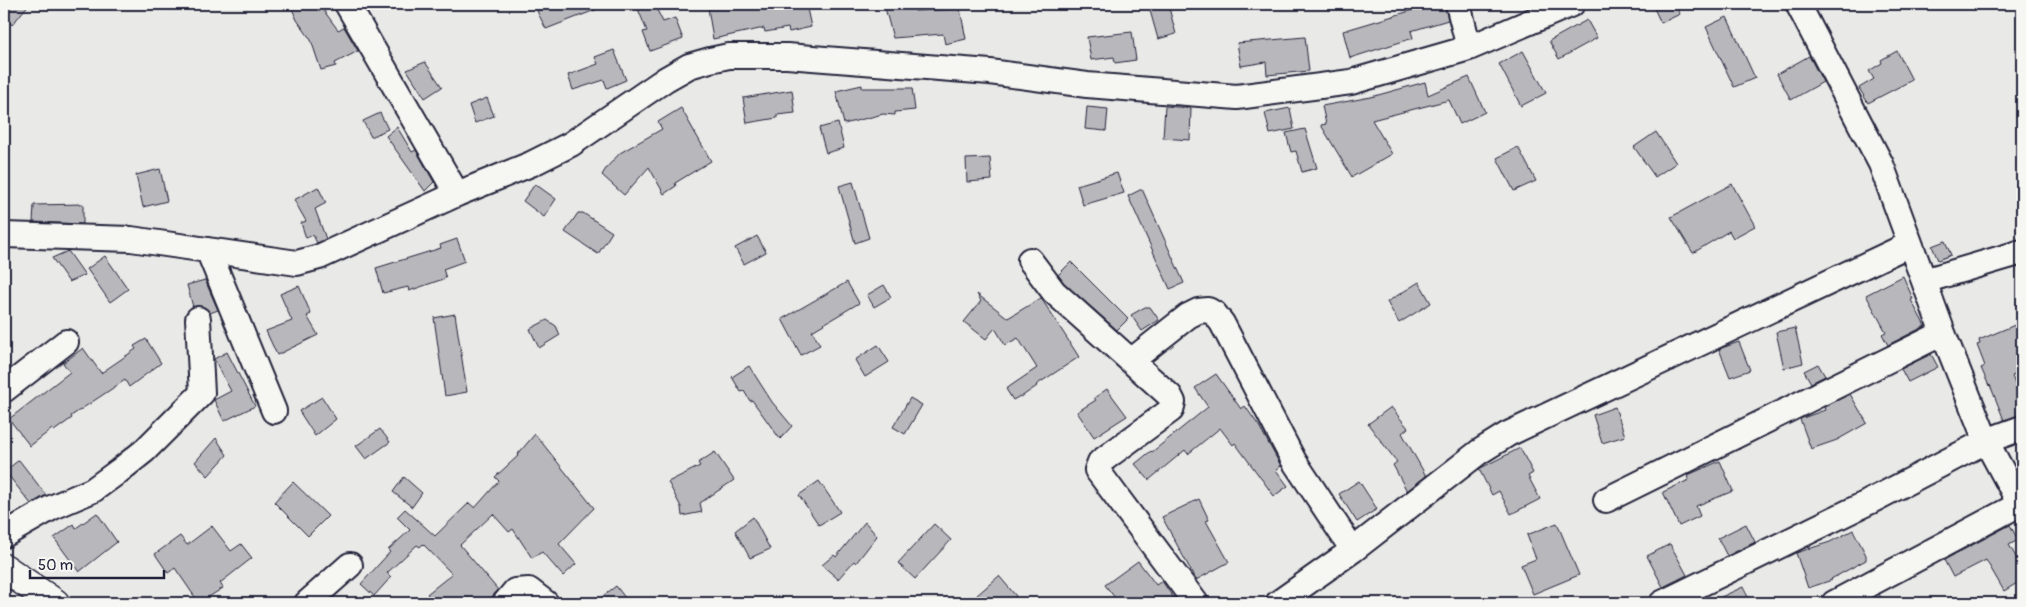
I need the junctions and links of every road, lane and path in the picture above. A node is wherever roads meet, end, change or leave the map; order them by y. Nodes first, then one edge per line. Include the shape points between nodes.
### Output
1 (347, 4) edge
2 (1458, 4) edge
3 (1572, 4) edge
4 (1798, 4) edge
5 (1469, 48) junction
6 (457, 194) junction
7 (4, 235) edge
8 (1910, 244) junction
9 (208, 250) junction
10 (2022, 252) edge
11 (1030, 260) dead end
12 (1924, 281) junction
13 (198, 319) dead end
14 (1943, 333) junction
15 (66, 342) dead end
16 (1131, 361) junction
17 (4, 390) edge
18 (274, 412) dead end
19 (2022, 428) edge
20 (1986, 441) junction
21 (1606, 500) dead end
22 (2021, 506) edge
23 (4, 536) edge
24 (1353, 550) junction
25 (350, 565) dead end
26 (4, 568) edge
27 (55, 603) edge
28 (307, 603) edge
29 (505, 603) edge
30 (546, 603) edge
31 (1196, 603) edge
32 (1278, 603) edge
33 (1662, 603) edge
34 (1834, 603) edge

1 - 6 street
2 - 5 street
3 - 5 street
4 - 8 street via 1881,164
5 - 6 street via 1351,82 1237,97 796,56 729,56 689,66 571,144
6 - 9 street via 319,257 296,263
7 - 9 street via 131,239
8 - 12 street
8 - 24 street via 1508,434 1478,452
9 - 18 street
10 - 12 street
11 - 16 street via 1054,292
12 - 14 street
13 - 23 street via 202,393 144,451 119,471 92,490 51,508
14 - 20 street
14 - 21 street
15 - 17 street
16 - 24 street via 1188,316 1208,310 1215,314 1233,341 1303,476
16 - 31 street via 1170,396 1173,402 1171,410 1100,462 1097,470
19 - 20 street
20 - 22 street
20 - 33 street
22 - 34 street
24 - 32 street
25 - 28 street
26 - 27 main road
29 - 30 street via 515,591 529,590

